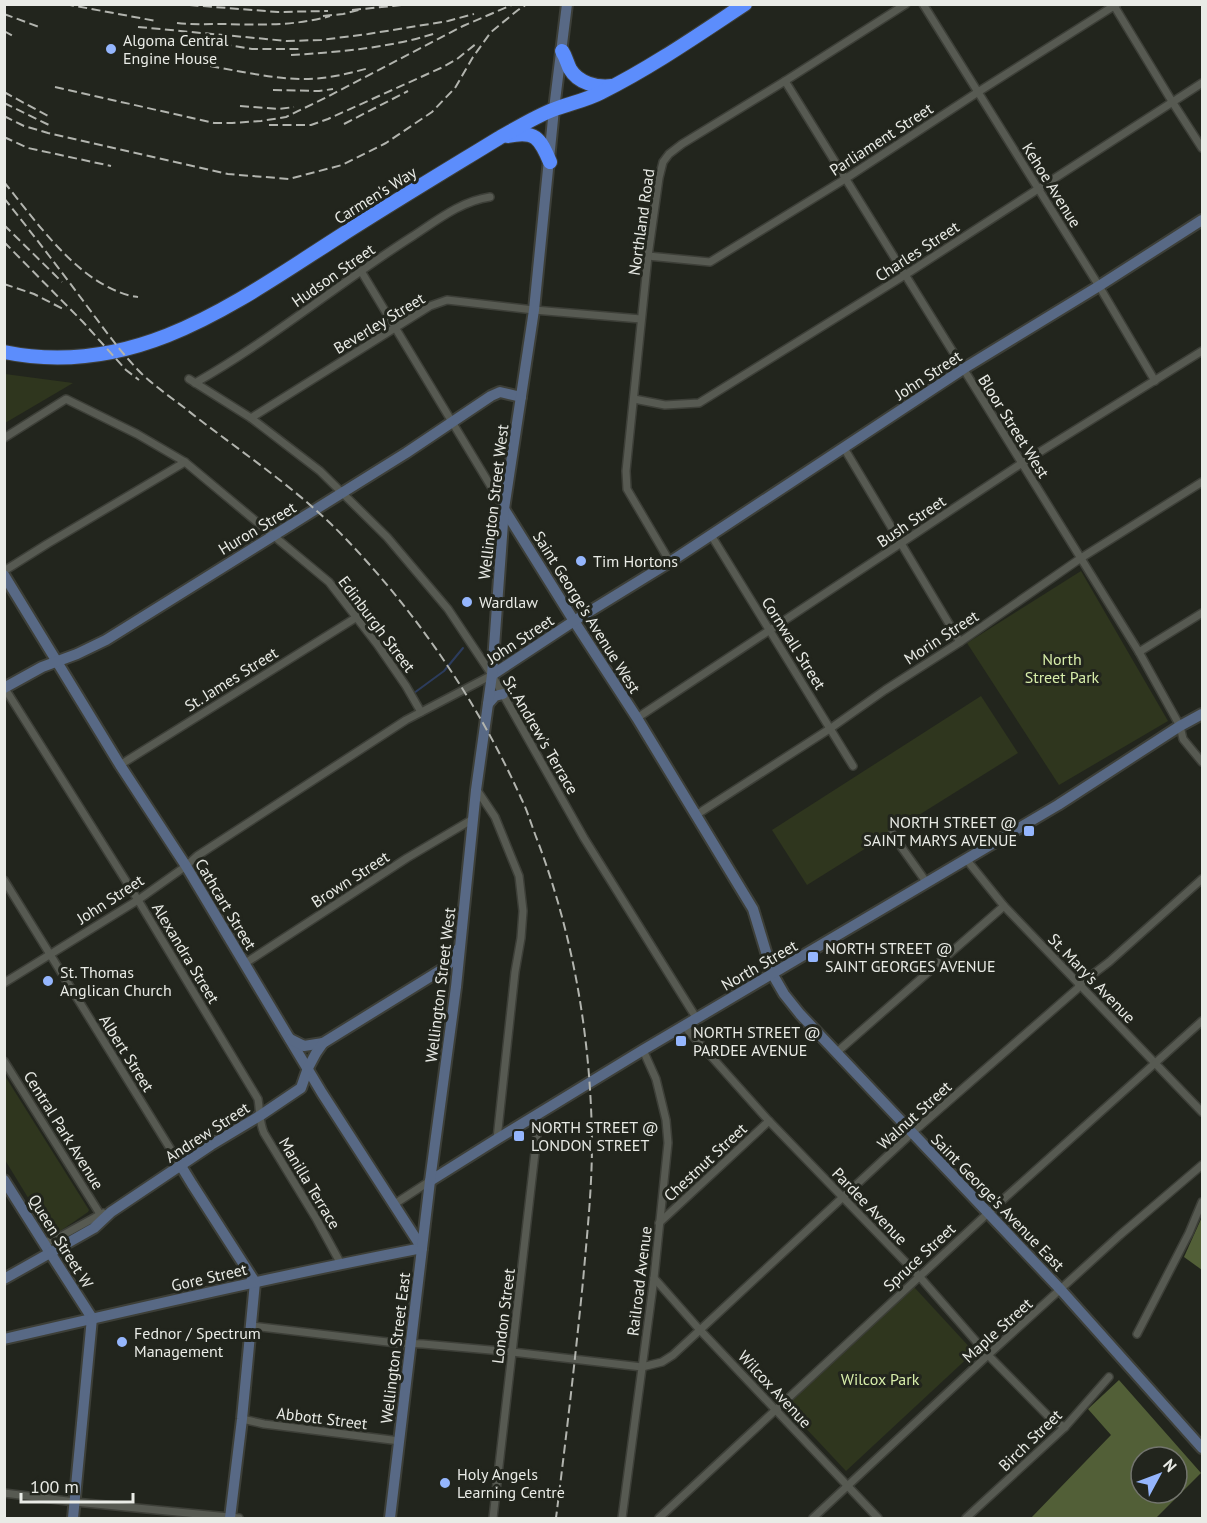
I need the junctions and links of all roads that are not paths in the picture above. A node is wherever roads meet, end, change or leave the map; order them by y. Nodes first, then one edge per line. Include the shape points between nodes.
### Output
1 (567, 4) edge
2 (745, 4) edge
3 (906, 4) edge
4 (923, 4) edge
5 (1115, 5) edge
6 (562, 51) junction
7 (785, 81) junction
8 (1203, 83) edge
9 (614, 85) junction
10 (978, 92) junction
11 (1173, 103) junction
12 (554, 109) junction
13 (500, 138) junction
14 (1203, 148) edge
15 (550, 162) junction
16 (845, 179) junction
17 (1039, 188) junction
18 (490, 197) dead end
19 (1203, 220) edge
20 (648, 256) junction
21 (361, 271) junction
22 (905, 275) junction
23 (1099, 286) junction
24 (534, 310) junction
25 (641, 319) junction
26 (395, 328) junction
27 (1203, 351) edge
28 (4, 352) edge
29 (963, 369) junction
30 (192, 381) joint
31 (1155, 381) junction
32 (521, 397) junction
33 (634, 399) junction
34 (251, 418) junction
35 (452, 422) junction
36 (4, 438) edge
37 (844, 448) junction
38 (185, 462) junction
39 (1022, 463) junction
40 (1203, 482) edge
41 (342, 493) junction
42 (504, 509) junction
43 (711, 535) junction
44 (275, 536) junction
45 (902, 543) junction
46 (1081, 558) junction
47 (670, 562) junction
48 (4, 573) edge
49 (1203, 613) edge
50 (357, 617) junction
51 (574, 621) junction
52 (770, 631) junction
53 (960, 642) junction
54 (1139, 652) junction
55 (56, 661) junction
56 (492, 675) junction
57 (5, 688) edge
58 (502, 694) junction
59 (488, 704) junction
60 (421, 712) junction
61 (1203, 714) edge
62 (637, 718) junction
63 (1180, 726) junction
64 (831, 728) junction
65 (1203, 762) edge
66 (120, 765) junction
67 (853, 766) dead end
68 (476, 790) junction
69 (696, 815) junction
70 (473, 819) junction
71 (892, 834) dead end
72 (966, 860) junction
73 (186, 866) junction
74 (1203, 879) edge
75 (4, 880) edge
76 (927, 883) junction
77 (138, 900) junction
78 (1004, 906) junction
79 (460, 946) junction
80 (50, 955) junction
81 (244, 964) junction
82 (437, 972) junction
83 (773, 975) junction
84 (4, 983) edge
85 (1080, 984) junction
86 (456, 987) junction
87 (697, 1019) junction
88 (1203, 1021) edge
89 (684, 1026) junction
90 (289, 1038) junction
91 (323, 1043) junction
92 (643, 1050) junction
93 (837, 1052) junction
94 (4, 1061) edge
95 (1156, 1063) junction
96 (308, 1068) junction
97 (301, 1088) junction
98 (322, 1094) junction
99 (1203, 1112) edge
100 (261, 1115) junction
101 (535, 1117) junction
102 (770, 1121) junction
103 (912, 1133) junction
104 (497, 1139) junction
105 (212, 1145) junction
106 (1203, 1165) edge
107 (182, 1166) junction
108 (4, 1180) edge
109 (430, 1181) junction
110 (192, 1184) junction
111 (843, 1197) junction
112 (1203, 1202) edge
113 (393, 1205) junction
114 (106, 1213) junction
115 (988, 1213) junction
116 (659, 1223) junction
117 (43, 1242) junction
118 (422, 1248) junction
119 (50, 1253) junction
120 (341, 1264) junction
121 (919, 1276) junction
122 (654, 1278) junction
123 (4, 1279) edge
124 (255, 1282) junction
125 (1061, 1290) junction
126 (92, 1318) junction
127 (252, 1326) junction
128 (699, 1329) junction
129 (1137, 1334) dead end
130 (4, 1339) edge
131 (411, 1344) junction
132 (512, 1352) junction
133 (988, 1355) junction
134 (642, 1367) junction
135 (1109, 1377) dead end
136 (776, 1409) junction
137 (242, 1419) junction
138 (1065, 1426) junction
139 (400, 1441) junction
140 (1203, 1448) edge
141 (848, 1486) junction
142 (4, 1492) edge
143 (75, 1502) junction
144 (73, 1518) edge
145 (233, 1518) edge
146 (390, 1518) edge
147 (494, 1518) edge
148 (622, 1518) edge
149 (659, 1518) edge
150 (813, 1518) edge
151 (878, 1518) edge
152 (966, 1518) edge

1 - 6 main road, Wellington Street West
2 - 9 highway, Carmen's Way
3 - 7 street, Northland Road
4 - 10 street, Kehoe Avenue
5 - 10 street, Parliament Street
5 - 11 street
6 - 9 highway via 578,78 605,87
6 - 12 main road, Wellington Street West
7 - 16 street, Bloor Street West
7 - 20 street, Northland Road via 669,154 659,178
8 - 11 street, Charles Street
9 - 12 highway, Carmen's Way
10 - 16 street, Parliament Street
10 - 17 street, Kehoe Avenue
11 - 14 street
11 - 17 street, Charles Street
12 - 13 highway, Carmen's Way
12 - 15 main road, Wellington Street West
13 - 15 highway via 529,135 544,147
13 - 28 highway, Carmen's Way via 246,296 171,335 102,354 60,357
15 - 24 main road, Wellington Street West
16 - 20 street, Parliament Street via 710,262
16 - 22 street, Bloor Street West
17 - 22 street, Charles Street
17 - 23 street, Kehoe Avenue
18 - 21 street, Hudson Street via 460,207
19 - 23 main road, John Street
20 - 25 street, Northland Road
21 - 26 street, Saint George's Avenue West
21 - 30 street, Hudson Street via 234,360
22 - 29 street, Bloor Street West
22 - 33 street, Charles Street via 699,403 665,405
23 - 29 main road, John Street
23 - 31 street, Kehoe Avenue
24 - 25 street, Beverley Street
24 - 26 street, Beverley Street via 447,300
24 - 32 main road, Wellington Street West
25 - 33 street, Northland Road
26 - 34 street, Beverley Street
26 - 35 street, Saint George's Avenue West
27 - 31 street, Bush Street
29 - 37 main road, John Street
29 - 39 street, Bloor Street West
30 - 34 street, St. Andrew's Terrace
31 - 39 street, Bush Street
32 - 35 main road, Huron Street via 500,392
32 - 42 main road, Wellington Street West
33 - 47 street, Northland Road via 627,489
34 - 41 street, St. Andrew's Terrace
35 - 41 main road, Huron Street
35 - 42 street, Saint George's Avenue West
36 - 38 street, Edinburgh Street via 66,399
37 - 43 main road, John Street
37 - 45 street
38 - 44 street, Edinburgh Street
38 - 48 street
39 - 45 street, Bush Street
39 - 46 street, Bloor Street West
40 - 46 street, Morin Street
41 - 44 main road, Huron Street
41 - 56 street, St. Andrew's Terrace via 387,537 441,601
42 - 51 main road, Saint George's Avenue West
42 - 56 main road, Wellington Street West
43 - 47 main road, John Street
43 - 52 street, Cornwall Street
44 - 50 street, Edinburgh Street via 329,582
44 - 55 main road, Huron Street via 106,640
45 - 52 street, Bush Street
45 - 53 street
46 - 53 street, Morin Street
46 - 54 street, Bloor Street West
47 - 51 main road, John Street
48 - 55 main road, Cathcart Street
49 - 54 street
50 - 60 street, Edinburgh Street
50 - 66 street, St. James Street
51 - 56 main road, John Street
51 - 62 main road, Saint George's Avenue West
52 - 62 street, Bush Street
52 - 64 street, Cornwall Street
53 - 64 street, Morin Street
54 - 63 street, Bloor Street West
55 - 57 main road, Huron Street
55 - 66 main road, Cathcart Street
56 - 58 street, St. Andrew's Terrace
56 - 59 main road, Wellington Street West
56 - 60 street, John Street
57 - 77 street, Alexandra Street
58 - 59 main road
58 - 87 street, St. Andrew's Terrace via 584,838
59 - 68 main road, Wellington Street West
60 - 73 street, John Street
61 - 63 main road, North Street
62 - 69 main road, Saint George's Avenue West
63 - 65 street via 1183,740
63 - 72 main road, North Street
64 - 67 street, Cornwall Street
64 - 69 street, Morin Street
66 - 73 main road, Cathcart Street
68 - 70 main road, Wellington Street West
68 - 104 street via 495,817 519,876 523,911
69 - 83 main road, Saint George's Avenue West via 753,909
70 - 79 main road, Wellington Street West
70 - 81 street, Brown Street
71 - 76 street
72 - 76 main road, North Street
72 - 78 street, St. Mary's Avenue
73 - 77 street, John Street
73 - 81 main road, Cathcart Street
74 - 85 street, Walnut Street
75 - 80 street, Albert Street
76 - 83 main road, North Street
77 - 80 street, John Street
77 - 100 street, Alexandra Street via 258,1099
78 - 85 street, St. Mary's Avenue
78 - 93 street
79 - 82 main road via 446,967
79 - 86 main road, Wellington Street West
80 - 84 street, John Street
80 - 107 street, Albert Street
81 - 90 main road, Cathcart Street
82 - 86 main road via 448,975
82 - 91 main road
83 - 87 main road, North Street
83 - 93 main road, Saint George's Avenue East via 784,994
85 - 95 street, St. Mary's Avenue
85 - 103 street, Walnut Street
86 - 109 main road, Wellington Street West
87 - 89 main road, North Street
88 - 95 street, Spruce Street
89 - 92 main road, North Street
89 - 102 street, Pardee Avenue
90 - 91 main road via 304,1046
90 - 96 main road, Cathcart Street
91 - 96 main road
92 - 101 main road, North Street
92 - 116 street, Railroad Avenue via 656,1079 666,1120 668,1143
93 - 103 main road, Saint George's Avenue East
94 - 114 street, Central Park Avenue
95 - 99 street, St. Mary's Avenue
95 - 115 street, Spruce Street
96 - 97 main road
96 - 98 main road, Cathcart Street
97 - 98 main road via 312,1088
97 - 100 main road, Andrew Street
98 - 113 main road, Cathcart Street
100 - 105 main road, Andrew Street
100 - 120 street, Manilla Terrace via 264,1133
101 - 104 main road, North Street
101 - 132 street, London Street via 537,1135
102 - 111 street, Pardee Avenue
102 - 116 street, Chestnut Street
103 - 111 street, Walnut Street
103 - 115 main road, Saint George's Avenue East
104 - 109 main road, North Street
105 - 107 main road, Andrew Street
105 - 110 main road via 195,1163
106 - 125 street, Maple Street
107 - 110 main road
107 - 114 main road, Andrew Street
108 - 117 main road, Queen Street W
109 - 113 street, North Street
109 - 118 main road, Wellington Street East
110 - 124 main road
111 - 121 street, Pardee Avenue
111 - 128 street, Walnut Street
112 - 129 street
113 - 118 main road, Cathcart Street
114 - 117 street, Andrew Street
114 - 119 main road, Andrew Street via 94,1228
115 - 121 street, Spruce Street
115 - 125 main road, Saint George's Avenue East
116 - 122 street, Railroad Avenue
117 - 119 main road, Queen Street W
118 - 120 main road, Gore Street
118 - 131 main road, Wellington Street East
119 - 123 main road, Andrew Street
119 - 126 main road, Queen Street W
120 - 124 main road, Gore Street
121 - 133 street, Pardee Avenue
121 - 136 street, Spruce Street
122 - 128 street, Wilcox Avenue
122 - 134 street, Railroad Avenue
124 - 126 main road, Gore Street
124 - 127 main road
125 - 133 street, Maple Street
125 - 140 main road, Saint George's Avenue East
126 - 130 main road, Gore Street
126 - 143 main road
127 - 131 street
127 - 137 main road
128 - 134 street, Walnut Street via 673,1355
128 - 136 street, Wilcox Avenue
131 - 132 street
131 - 139 main road, Wellington Street East
132 - 134 street
132 - 147 street, London Street
133 - 138 street, Pardee Avenue via 1052,1420
133 - 141 street, Maple Street
134 - 148 street, Railroad Avenue
135 - 138 street, Birch Street
136 - 141 street, Wilcox Avenue
136 - 149 street, Spruce Street
137 - 139 street, Abbott Street
137 - 145 main road
138 - 152 street, Birch Street
139 - 146 main road, Wellington Street East
141 - 150 street, Maple Street
141 - 151 street, Wilcox Avenue
142 - 143 street
143 - 144 main road
143 - 145 street

